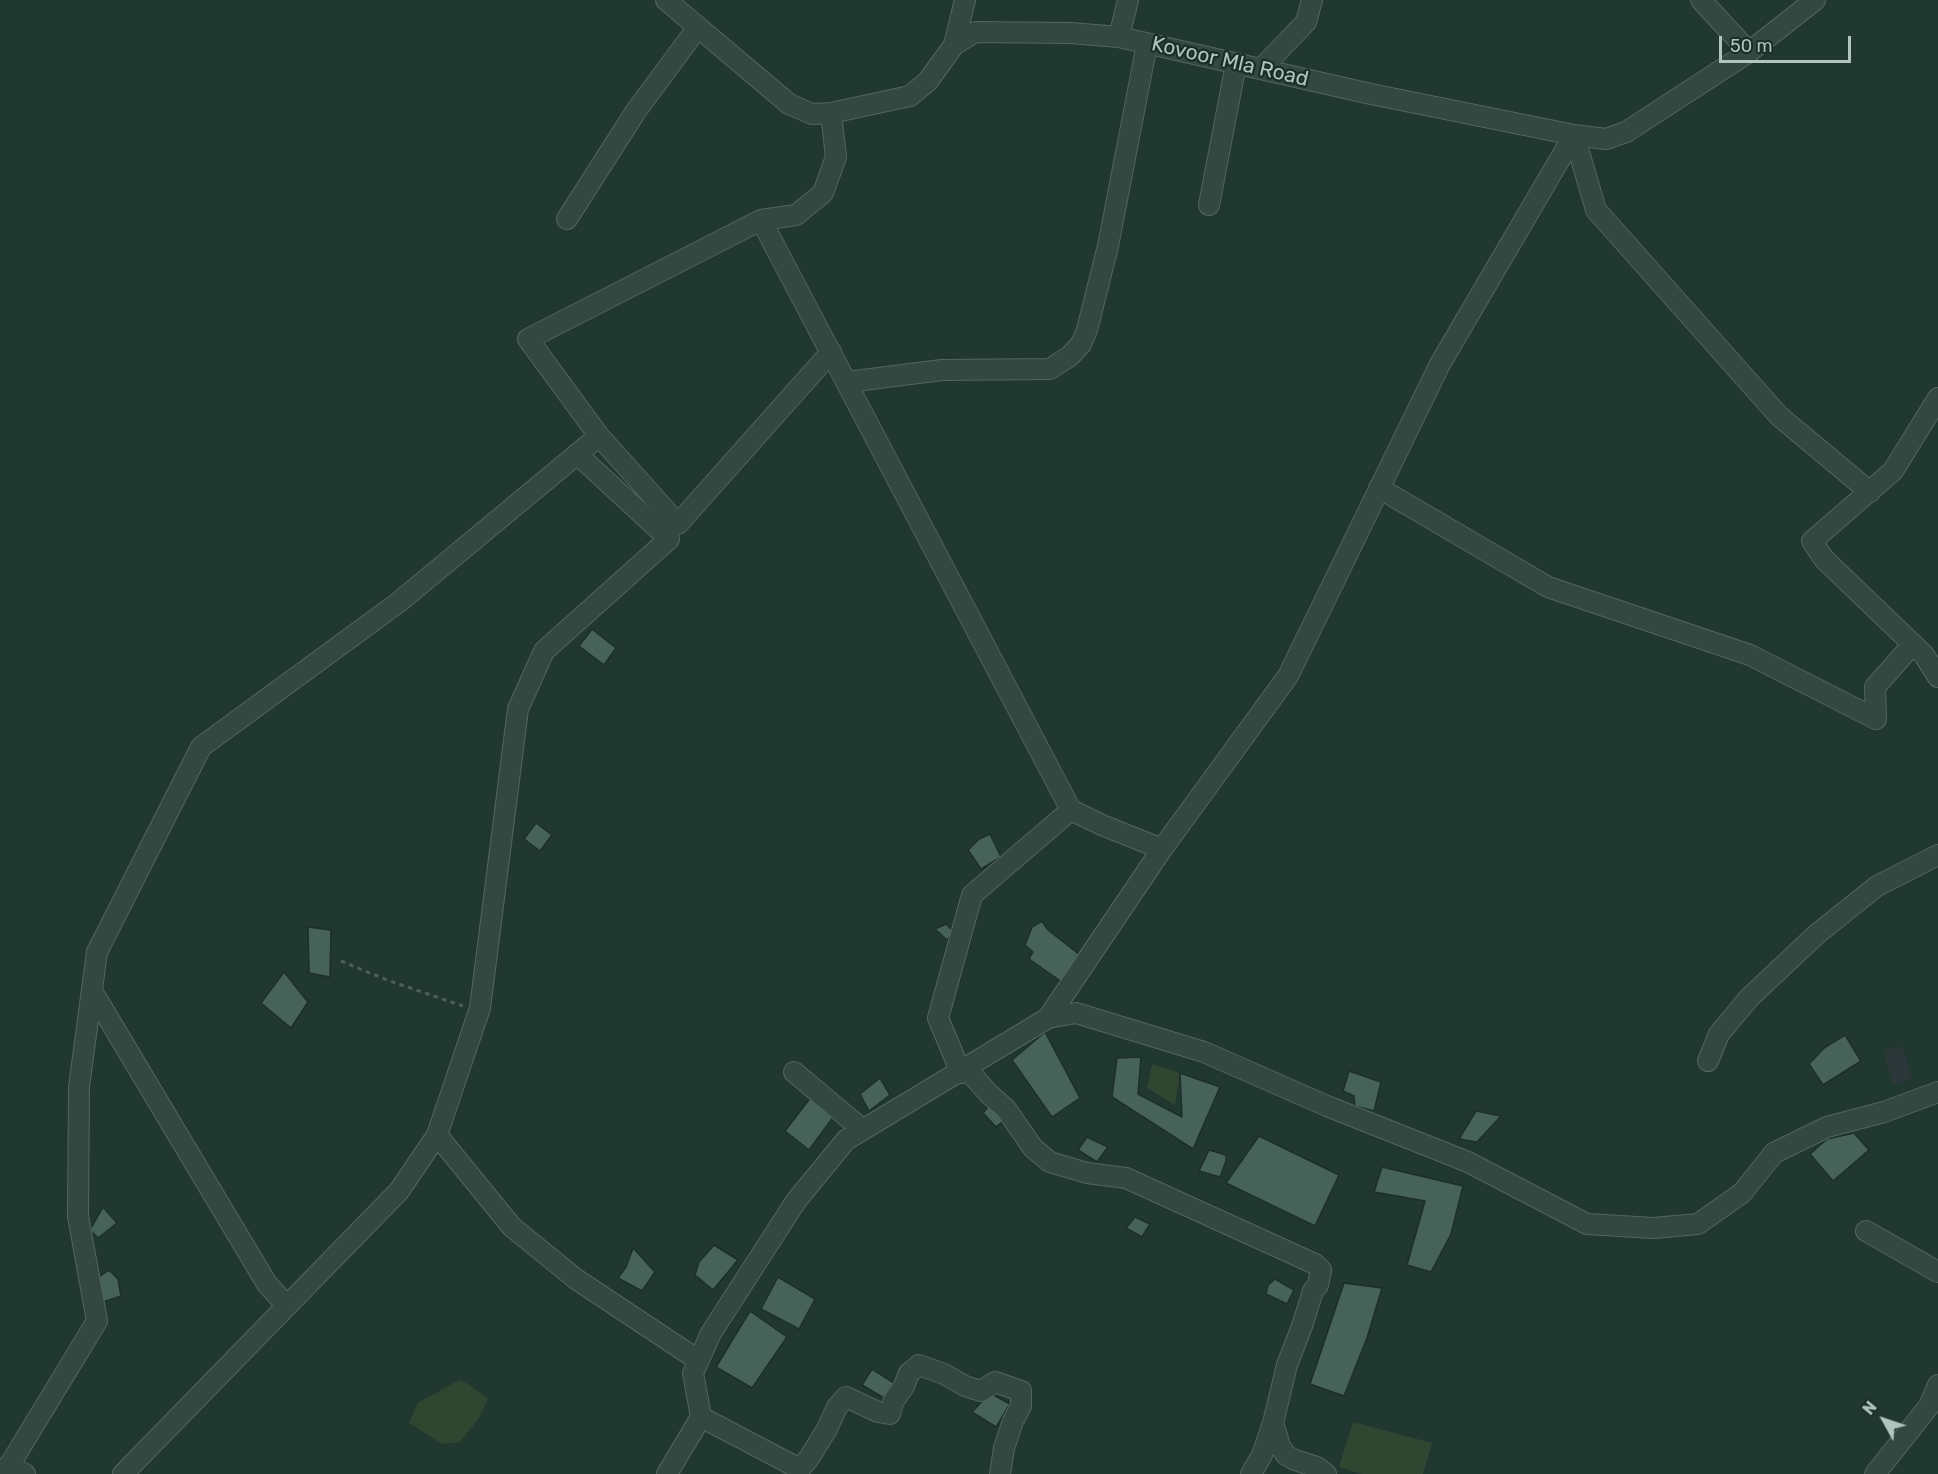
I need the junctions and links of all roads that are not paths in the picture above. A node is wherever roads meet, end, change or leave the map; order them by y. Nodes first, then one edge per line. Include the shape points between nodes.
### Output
1 (666, 0) edge
2 (964, 0) edge
3 (1128, 0) edge
4 (1312, 0) edge
5 (1701, 0) edge
6 (1815, 0) edge
7 (698, 27) junction
8 (1119, 37) junction
9 (1148, 44) junction
10 (954, 45) junction
11 (1749, 52) junction
12 (1236, 64) junction
13 (1261, 69) junction
14 (831, 112) junction
15 (1574, 135) junction
16 (1209, 205) dead end
17 (567, 219) dead end
18 (761, 220) junction
19 (831, 352) junction
20 (847, 382) junction
21 (1938, 398) edge
22 (599, 436) junction
23 (577, 454) junction
24 (1379, 488) junction
25 (1870, 492) junction
26 (1913, 644) junction
27 (1938, 677) edge
28 (1071, 810) junction
29 (1162, 849) junction
30 (1938, 855) edge
31 (92, 992) junction
32 (1048, 1018) junction
33 (1708, 1061) dead end
34 (965, 1070) junction
35 (794, 1072) dead end
36 (1938, 1092) edge
37 (863, 1130) junction
38 (437, 1135) junction
39 (1866, 1231) dead end
40 (1938, 1272) edge
41 (287, 1306) junction
42 (698, 1360) junction
43 (1938, 1385) edge
44 (701, 1417) junction
45 (1273, 1423) junction
46 (11, 1470) edge
47 (123, 1474) edge
48 (668, 1474) edge
49 (1000, 1474) edge
50 (1251, 1474) edge
51 (1326, 1474) edge
52 (1875, 1474) edge

1 - 7 street, Kovoor Mla Road
2 - 10 street
3 - 8 street
4 - 13 street via 1306,22
5 - 11 street
6 - 11 street, Kovoor Mla Road
7 - 14 street, Kovoor Mla Road via 789,104 812,114
7 - 17 street via 636,111
8 - 9 street, Kovoor Mla Road
8 - 10 street, Kovoor Mla Road via 975,32
9 - 12 street, Kovoor Mla Road
9 - 20 street via 1108,246 1081,344 1050,369 942,370
10 - 14 street, Kovoor Mla Road via 928,81 910,96
11 - 15 street, Kovoor Mla Road via 1626,132 1606,139
12 - 13 street, Kovoor Mla Road
12 - 16 street
13 - 15 street, Kovoor Mla Road
14 - 18 street via 836,157 823,194 796,215
15 - 24 street via 1440,364
15 - 25 street via 1596,210 1779,416
18 - 19 street
18 - 22 street via 528,339
19 - 20 street
19 - 22 street via 678,524
20 - 28 street
21 - 25 street via 1893,471
22 - 23 street
23 - 31 street via 399,602 201,747 97,952
23 - 38 street via 669,539 544,651 518,709 479,1011
24 - 26 street via 1548,587 1750,655 1876,719 1875,687
24 - 29 street via 1288,676
25 - 26 street via 1812,541 1824,559
26 - 27 street
28 - 29 street
28 - 34 street via 972,895 938,1018
29 - 32 street
30 - 33 street via 1877,886 1817,934 1749,998 1719,1034
31 - 41 street via 267,1284
31 - 46 street via 79,1087 78,1216 97,1321
32 - 34 street
32 - 36 street via 1076,1013 1204,1052 1468,1162 1587,1224 1653,1228 1698,1224 1742,1193 1774,1153 1827,1127
34 - 37 street
34 - 45 street via 1006,1109 1034,1148 1050,1162 1087,1173 1126,1178 1321,1270 1287,1365
35 - 37 street
37 - 42 street via 846,1140 796,1201 711,1333
38 - 41 street via 399,1191
38 - 42 street via 512,1227 576,1279
39 - 40 street
41 - 47 street
42 - 44 street via 693,1373
43 - 52 street via 1929,1406
44 - 48 street
44 - 49 street via 800,1468 846,1397 890,1414 909,1373 919,1365 981,1391 995,1382 1021,1391 1021,1406 1004,1448
45 - 50 street
45 - 51 street via 1286,1455

